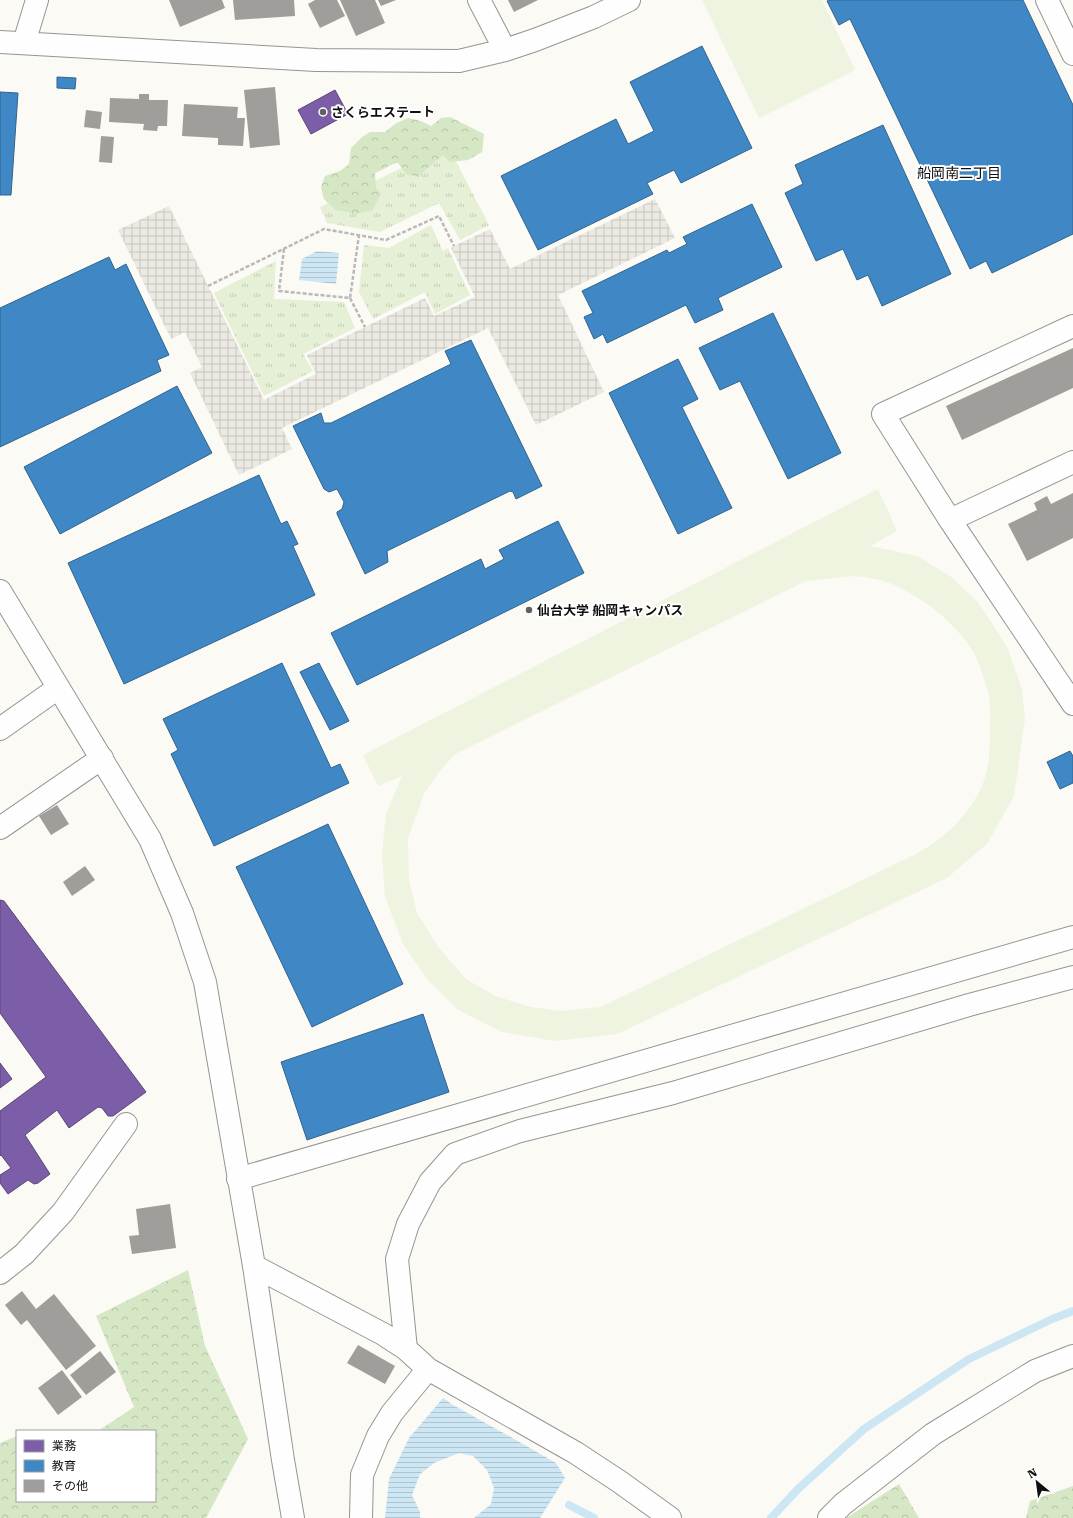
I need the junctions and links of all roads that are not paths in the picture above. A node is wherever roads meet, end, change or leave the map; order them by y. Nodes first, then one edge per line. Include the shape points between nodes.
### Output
1 (37, 0) edge
2 (479, 0) edge
3 (629, 0) edge
4 (1047, 0) edge
5 (0, 42) edge
6 (24, 43) junction
7 (505, 50) junction
8 (1073, 54) edge
9 (1073, 326) edge
10 (1073, 462) edge
11 (950, 520) junction
12 (0, 591) edge
13 (58, 688) junction
14 (1073, 704) edge
15 (0, 729) edge
16 (102, 758) junction
17 (0, 828) edge
18 (1073, 937) edge
19 (1073, 977) edge
20 (126, 1124) dead end
21 (238, 1179) junction
22 (254, 1266) junction
23 (0, 1273) edge
24 (406, 1349) junction
25 (1073, 1356) edge
26 (428, 1369) junction
27 (293, 1518) edge
28 (361, 1518) edge
29 (670, 1518) edge
30 (828, 1518) edge

1 - 6 street
2 - 7 street
3 - 7 street via 588,19
4 - 8 street
5 - 6 street
6 - 7 street via 316,60 459,61
9 - 11 street via 883,414
10 - 11 street
11 - 14 street
12 - 13 street
13 - 15 street
13 - 16 street
16 - 17 street
16 - 21 street via 150,839 182,913 205,982
18 - 21 street
19 - 24 street via 969,1005 674,1093 520,1131 455,1154 430,1182 408,1224 398,1259
20 - 23 street via 62,1212 24,1254
21 - 22 street
22 - 24 street via 383,1334
22 - 27 street
24 - 26 street
25 - 30 street via 1035,1371 933,1434
26 - 28 street via 392,1413 378,1436 362,1476
26 - 29 street via 576,1453

